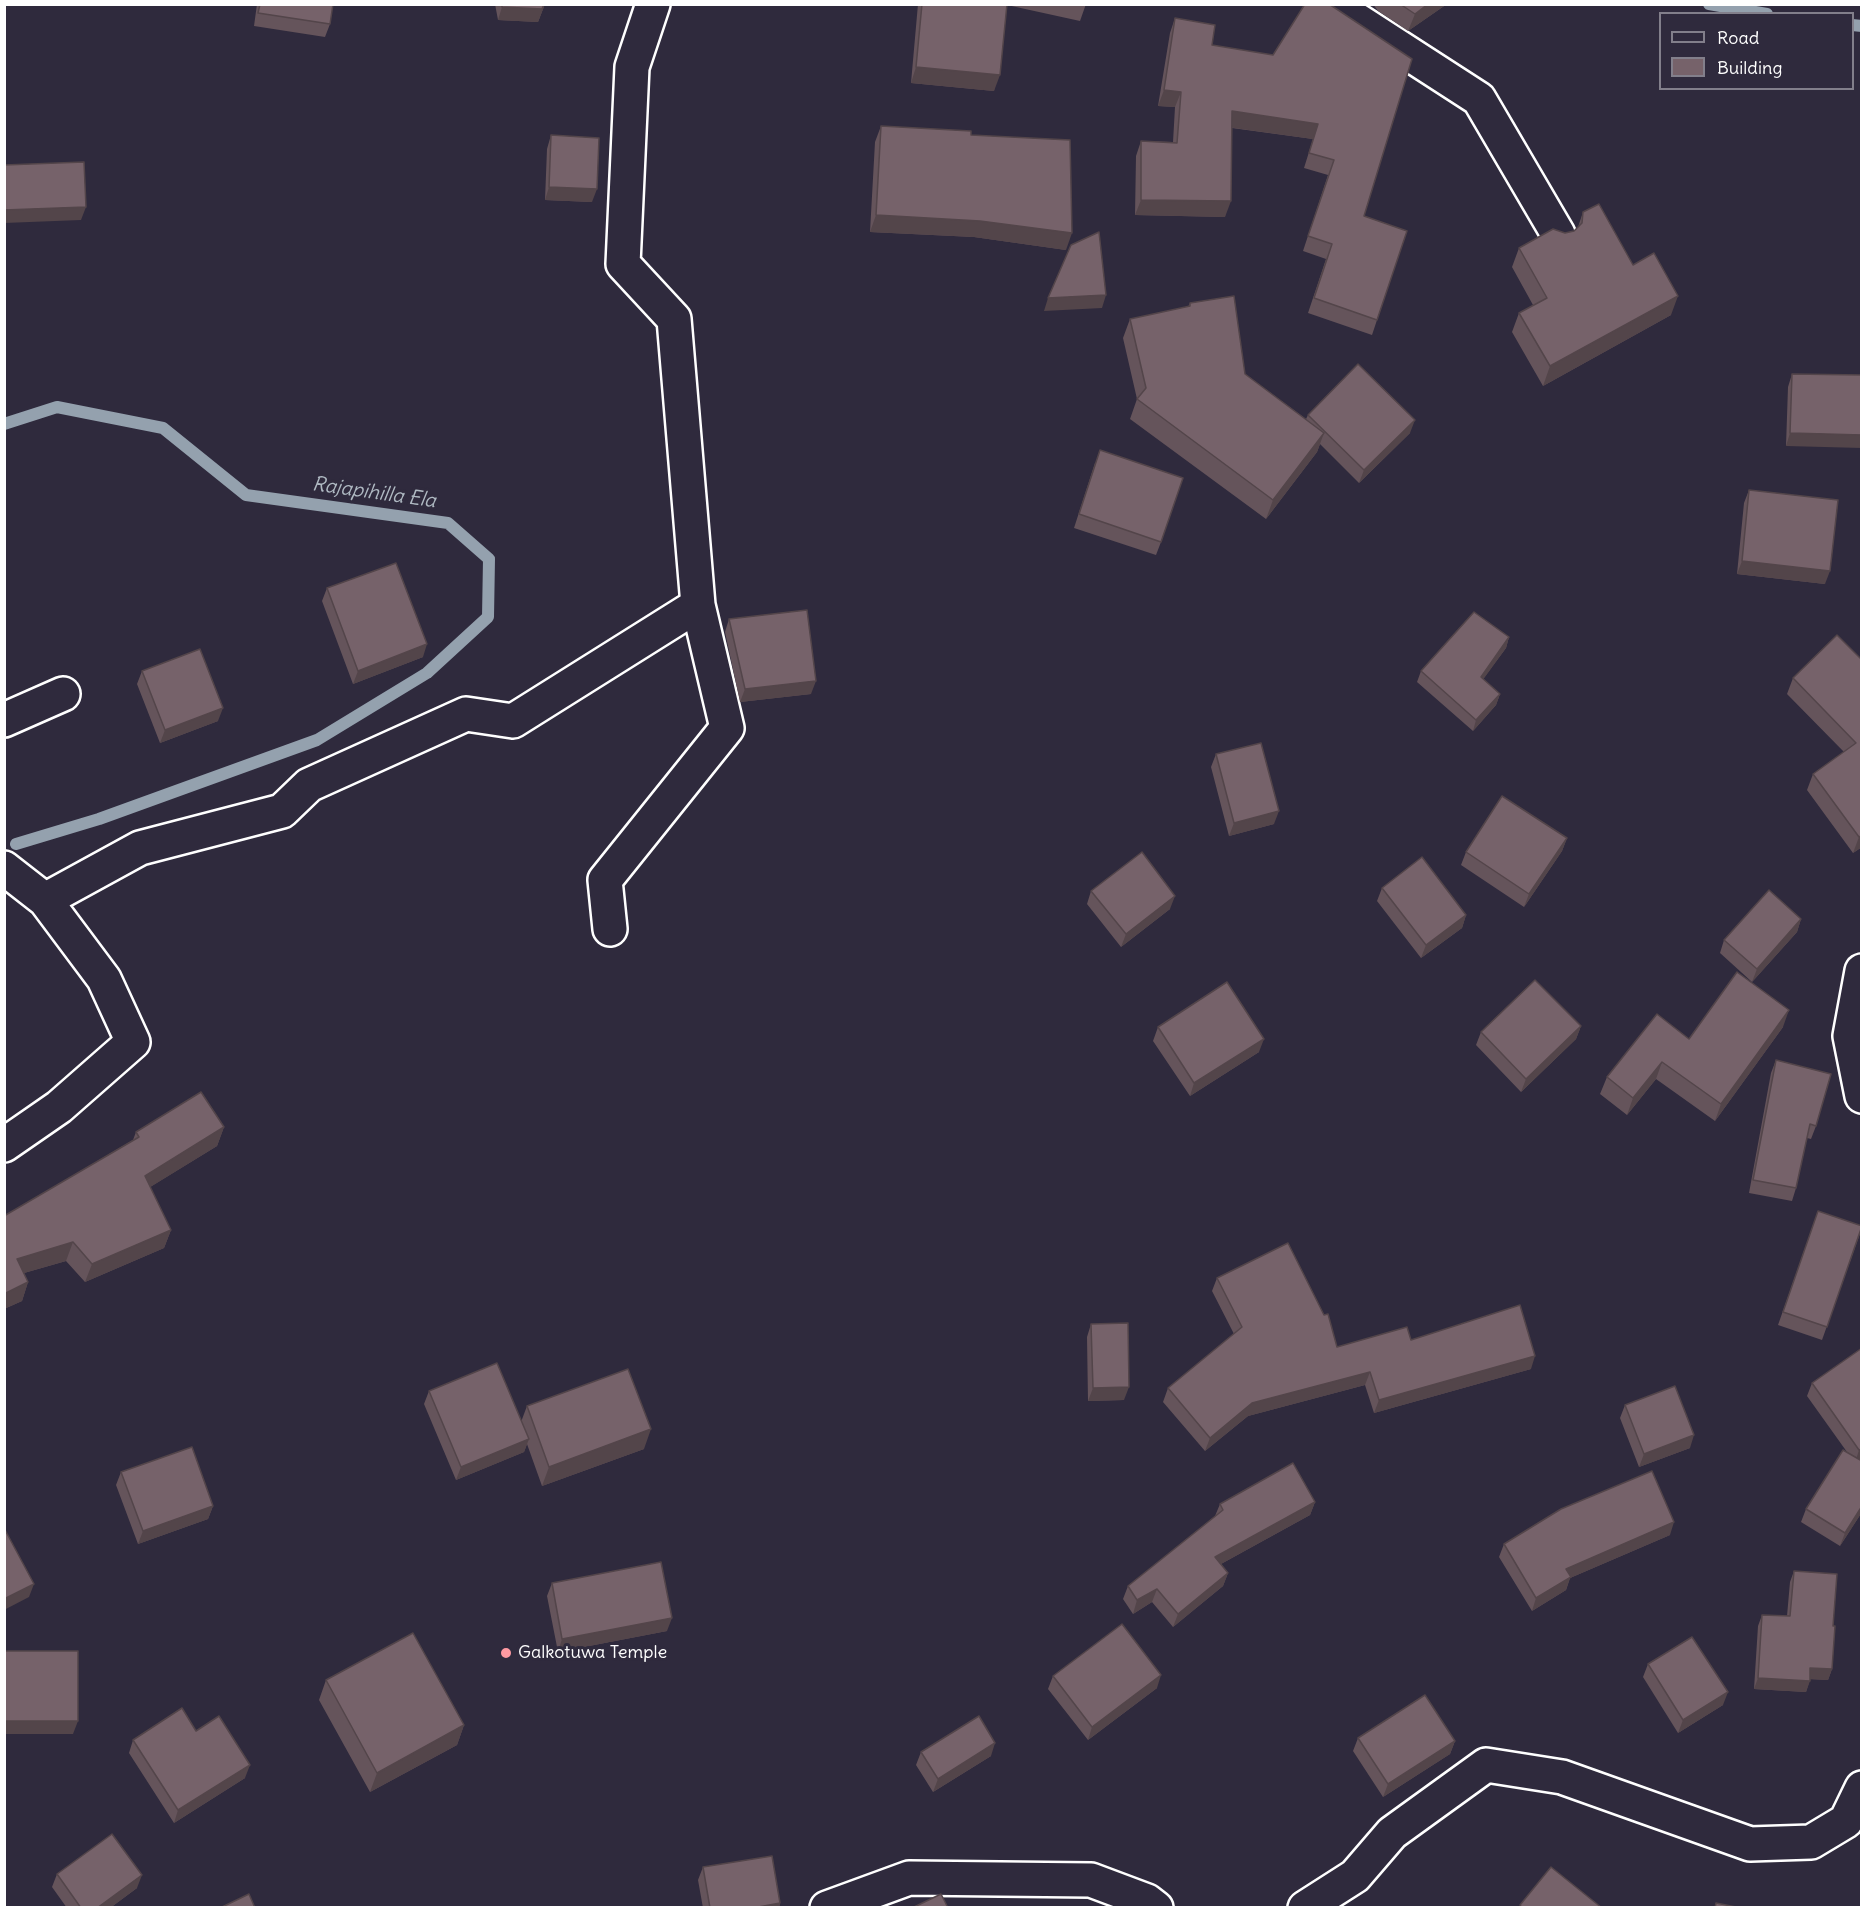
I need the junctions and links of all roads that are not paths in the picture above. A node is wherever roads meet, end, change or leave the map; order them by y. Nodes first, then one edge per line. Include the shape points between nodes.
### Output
1 (653, 4) edge
2 (1332, 4) edge
3 (1558, 234) edge
4 (698, 605) junction
5 (63, 694) dead end
6 (4, 720) edge
7 (4, 868) edge
8 (45, 900) junction
9 (610, 929) dead end
10 (1862, 971) edge
11 (1862, 1095) edge
12 (4, 1145) edge
13 (1862, 1788) edge
14 (827, 1908) edge
15 (1156, 1908) edge
16 (1305, 1908) edge

1 - 4 street via 632,67 623,264 674,319
2 - 3 street via 1479,99
4 - 8 street via 513,721 466,714 309,786 282,811 140,848
4 - 9 street via 727,728 605,880
5 - 6 street
7 - 8 street
8 - 12 street via 104,979 133,1042 59,1107
10 - 11 street via 1850,1036
13 - 16 street via 1846,1821 1811,1842 1750,1844 1562,1777 1486,1765 1392,1833 1355,1876
14 - 15 street via 909,1878 1091,1880

